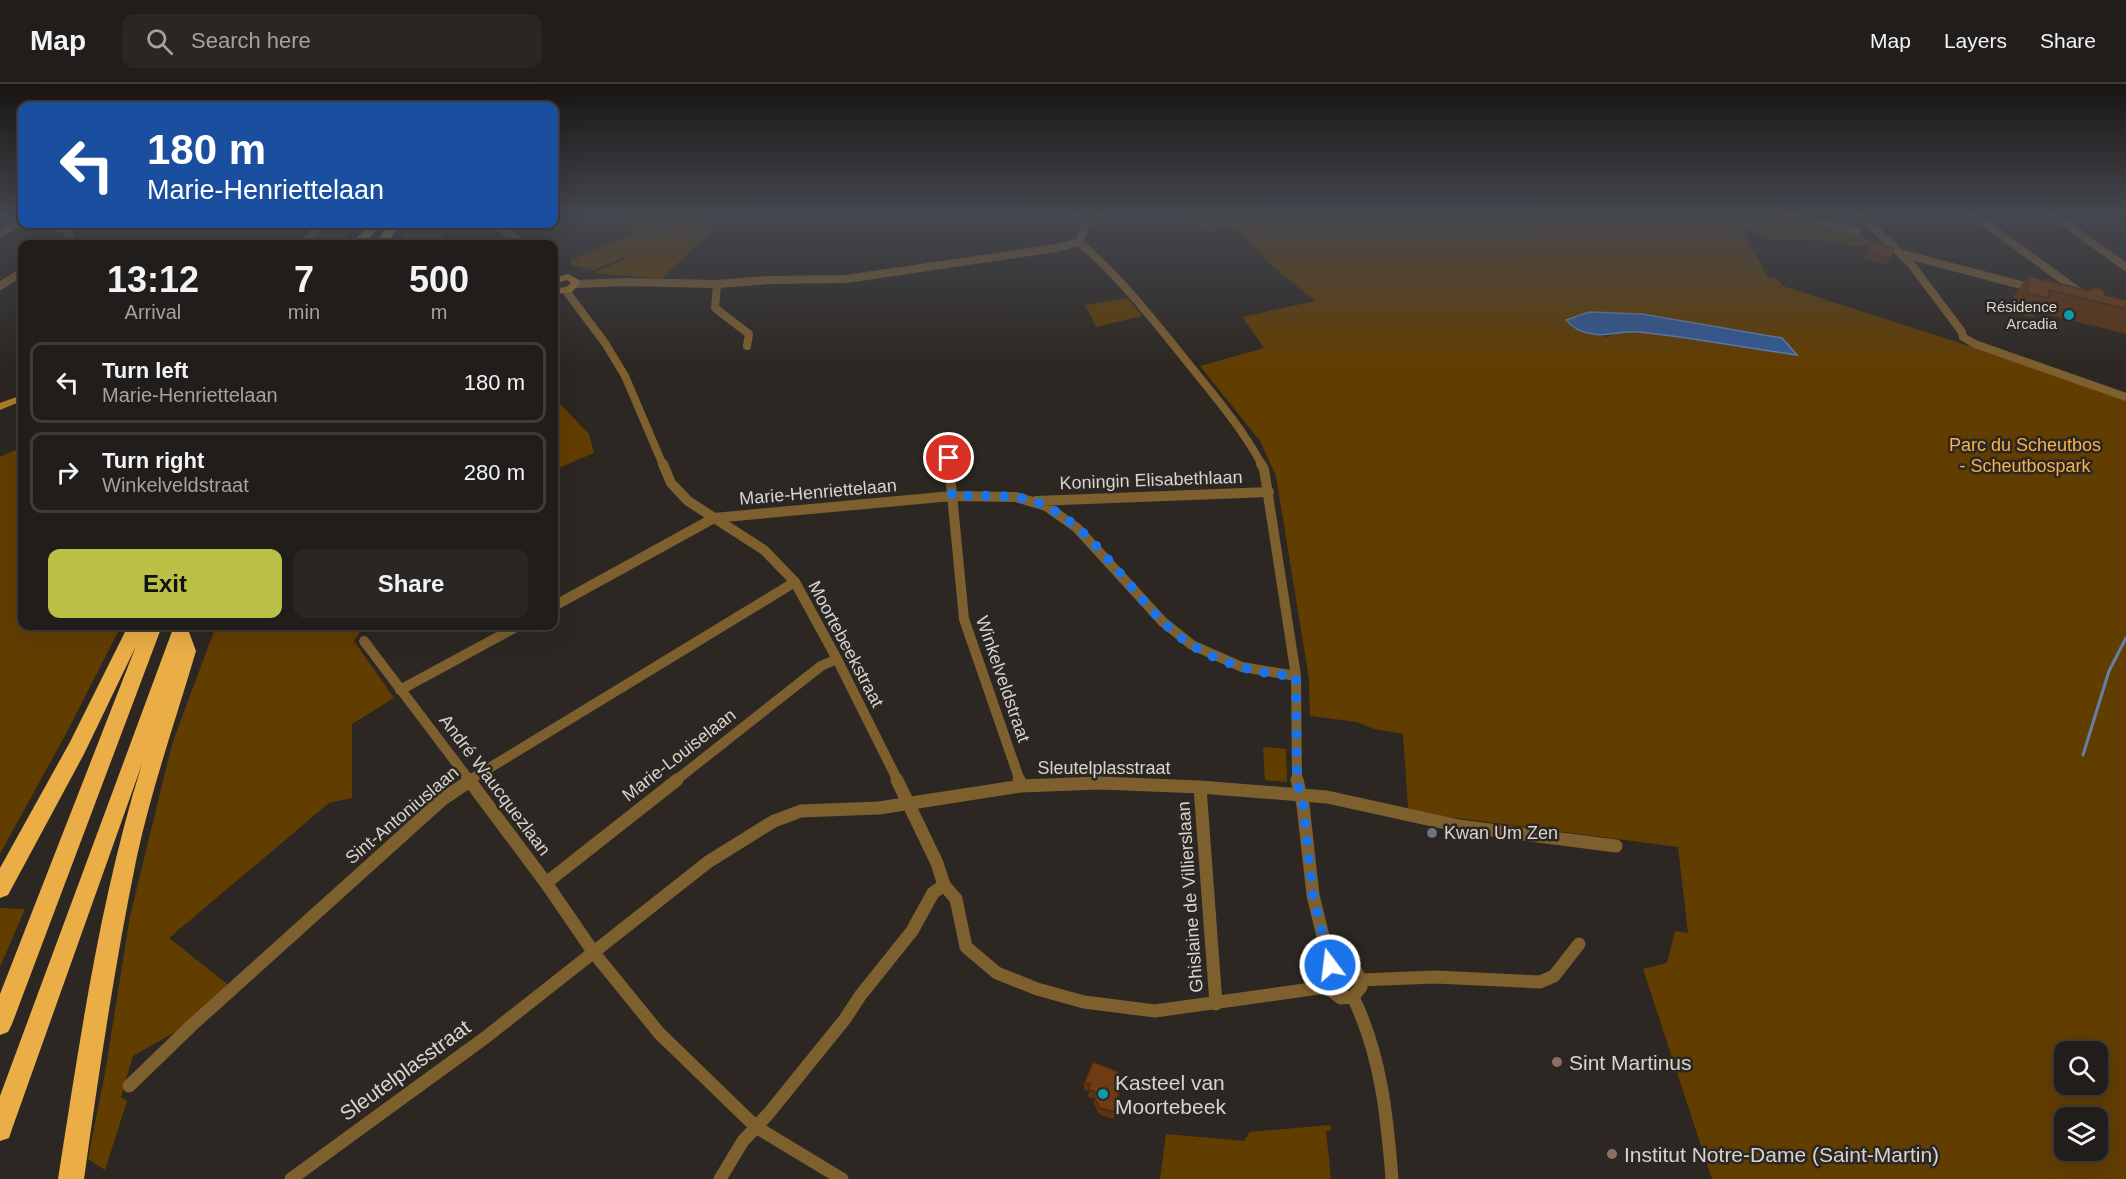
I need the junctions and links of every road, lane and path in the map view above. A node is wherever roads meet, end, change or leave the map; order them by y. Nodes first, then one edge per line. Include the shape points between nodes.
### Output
1 (954, 264) edge
2 (1105, 264) edge
3 (1910, 264) edge
4 (1941, 264) edge
5 (2042, 264) edge
6 (18, 275) edge
7 (558, 278) edge
8 (576, 284) junction
9 (717, 284) junction
10 (0, 286) edge
11 (558, 291) edge
12 (566, 291) junction
13 (2047, 292) edge
14 (2072, 299) edge
15 (747, 346) dead end
16 (2126, 397) edge
17 (18, 399) edge
18 (0, 406) edge
19 (947, 438) dead end
20 (1269, 492) junction
21 (952, 496) junction
22 (1034, 501) junction
23 (714, 518) junction
24 (795, 582) junction
25 (558, 604) edge
26 (135, 630) edge
27 (151, 630) edge
28 (181, 630) edge
29 (181, 630) edge
30 (511, 630) edge
31 (364, 641) dead end
32 (837, 658) junction
33 (1296, 676) junction
34 (400, 690) junction
35 (469, 781) junction
36 (1021, 786) junction
37 (1200, 787) junction
38 (1301, 794) junction
39 (909, 803) junction
40 (1616, 846) dead end
41 (546, 883) junction
42 (944, 885) junction
43 (0, 888) edge
44 (1579, 944) dead end
45 (594, 953) junction
46 (1330, 965) junction
47 (1361, 980) junction
48 (1326, 987) junction
49 (1353, 997) junction
50 (1216, 1004) junction
51 (0, 1024) edge
52 (129, 1086) dead end
53 (756, 1127) junction
54 (0, 1129) edge
55 (78, 1173) edge
56 (291, 1179) edge
57 (720, 1179) edge
58 (842, 1179) edge
59 (1392, 1179) edge

1 - 9 street via 885,275
2 - 20 street via 1246,435 1264,469
3 - 16 street via 1963,338
4 - 13 street
5 - 14 street via 2080,291 2089,303
6 - 10 street
7 - 8 street via 572,278
8 - 9 street
8 - 12 street
9 - 15 street via 715,308 749,334
11 - 12 street
12 - 23 street, Moortebeekstraat via 625,376 671,483 688,501
17 - 18 street
19 - 21 street, Winkelveldstraat
20 - 22 street, Koningin Elisabethlaan
20 - 33 street
21 - 22 street, Marie-Henriettelaan
21 - 23 street, Marie-Henriettelaan
21 - 36 street, Winkelveldstraat via 964,619
22 - 33 street, Marie-Henriettelaan via 1074,525 1096,545 1164,624 1188,641 1230,663
23 - 24 street, Moortebeekstraat via 764,550
23 - 25 street, Marie-Henriettelaan
24 - 32 street, Moortebeekstraat
24 - 35 street, Sint-Antoniuslaan
26 - 43 highway via 77,748
27 - 51 highway
28 - 54 highway
29 - 55 highway via 187,651 127,856 94,1025
30 - 34 street
31 - 34 street, André Waucquezlaan
32 - 39 street, Moortebeekstraat
32 - 41 street, Marie-Louiselaan via 821,666
33 - 38 street via 1297,773
34 - 35 street, André Waucquezlaan
35 - 41 street, André Waucquezlaan
35 - 52 street, Sint-Antoniuslaan via 443,799
36 - 37 street, Sleutelplasstraat via 1100,783
36 - 39 street, Sleutelplasstraat
37 - 38 street, Sleutelplasstraat
37 - 50 street, Ghislaine de Villierslaan
38 - 40 street, Sleutelplasstraat via 1327,796 1459,825
38 - 46 street via 1313,895
39 - 42 street, Moortebeekstraat
39 - 45 street, Sleutelplasstraat via 801,811 774,821 708,862
41 - 45 street, André Waucquezlaan
42 - 50 street, Moortebeekstraat via 956,899 966,947 997,973 1084,1002 1124,1008 1155,1011
42 - 53 street via 933,893 912,931
44 - 47 street via 1554,976 1540,982 1435,976
45 - 53 street, André Waucquezlaan via 659,1033
45 - 56 street, Sleutelplasstraat
46 - 47 street via 1349,964
46 - 48 street via 1323,975
47 - 49 street
48 - 49 street via 1335,996
48 - 50 street, Moortebeekstraat
49 - 59 street via 1370,1034 1384,1086
53 - 57 street
53 - 58 street, André Waucquezlaan

